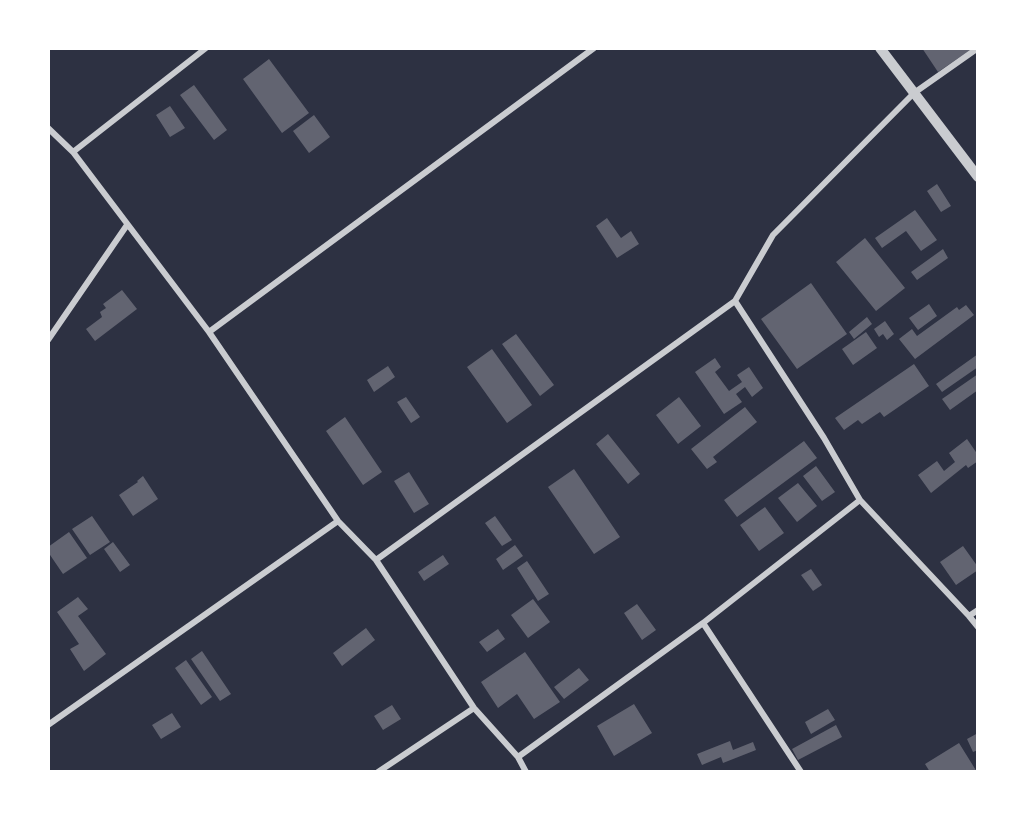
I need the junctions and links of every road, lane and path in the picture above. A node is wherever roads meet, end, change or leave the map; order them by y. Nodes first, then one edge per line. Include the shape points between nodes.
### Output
1 (206, 48) edge
2 (594, 48) edge
3 (880, 48) edge
4 (978, 48) edge
5 (914, 93) junction
6 (48, 128) edge
7 (73, 152) junction
8 (978, 177) edge
9 (127, 225) junction
10 (735, 301) junction
11 (209, 332) junction
12 (48, 340) edge
13 (860, 500) junction
14 (338, 521) junction
15 (376, 560) junction
16 (978, 610) edge
17 (969, 616) junction
18 (703, 623) junction
19 (978, 627) edge
20 (474, 708) junction
21 (48, 725) edge
22 (518, 757) junction
23 (378, 772) edge
24 (526, 772) edge
25 (801, 772) edge

1 - 7 street
2 - 11 street
3 - 5 street
4 - 5 street
5 - 8 street
5 - 10 street via 773,235
6 - 7 street
7 - 9 street
9 - 11 street
9 - 12 street
10 - 13 street
10 - 15 street
11 - 14 street
13 - 17 street
13 - 18 street
14 - 15 street
14 - 21 street
15 - 20 street
16 - 17 street
17 - 19 street
18 - 22 street
18 - 25 street
20 - 22 street
20 - 23 street
22 - 24 street

